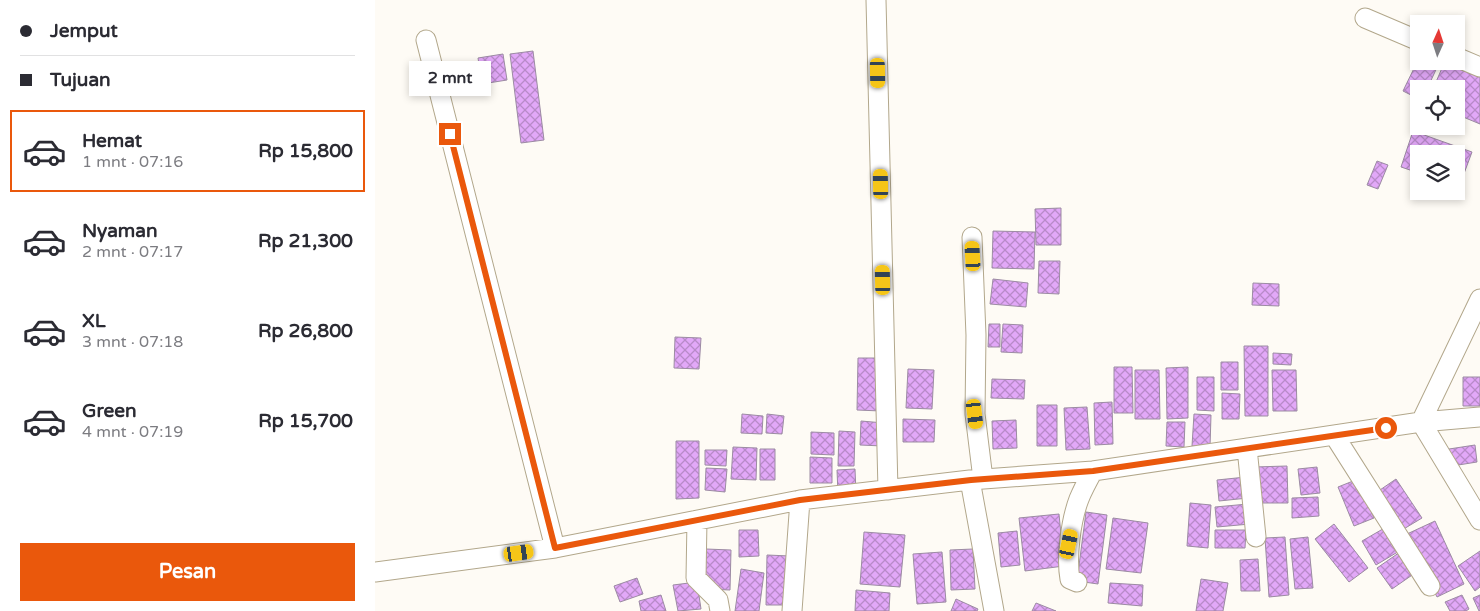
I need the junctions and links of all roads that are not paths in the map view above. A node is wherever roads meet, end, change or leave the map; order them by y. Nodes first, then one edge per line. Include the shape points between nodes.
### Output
1 (877, 0) edge
2 (1365, 18) dead end
3 (1410, 37) edge
4 (426, 40) dead end
5 (1465, 61) edge
6 (1480, 67) edge
7 (972, 237) dead end
8 (1480, 299) edge
9 (1480, 417) edge
10 (1421, 422) junction
11 (1334, 435) junction
12 (1247, 448) junction
13 (1093, 471) junction
14 (977, 480) junction
15 (888, 490) junction
16 (800, 500) junction
17 (697, 520) junction
18 (1480, 520) edge
19 (1256, 537) dead end
20 (555, 548) junction
21 (375, 572) edge
22 (1077, 582) dead end
23 (1430, 586) dead end
24 (720, 611) edge
25 (792, 611) edge
26 (994, 611) edge

1 - 15 street
2 - 3 street
4 - 20 street
5 - 6 street
7 - 14 street
8 - 10 street
9 - 10 street
10 - 11 street
10 - 18 street
11 - 12 street
11 - 23 street
12 - 13 street
12 - 19 street
13 - 14 street
13 - 22 street via 1077,507 1069,544 1070,579
14 - 15 street
14 - 26 street
15 - 16 street
16 - 17 street
16 - 25 street
17 - 20 street
17 - 24 street via 696,578 718,600
20 - 21 street

